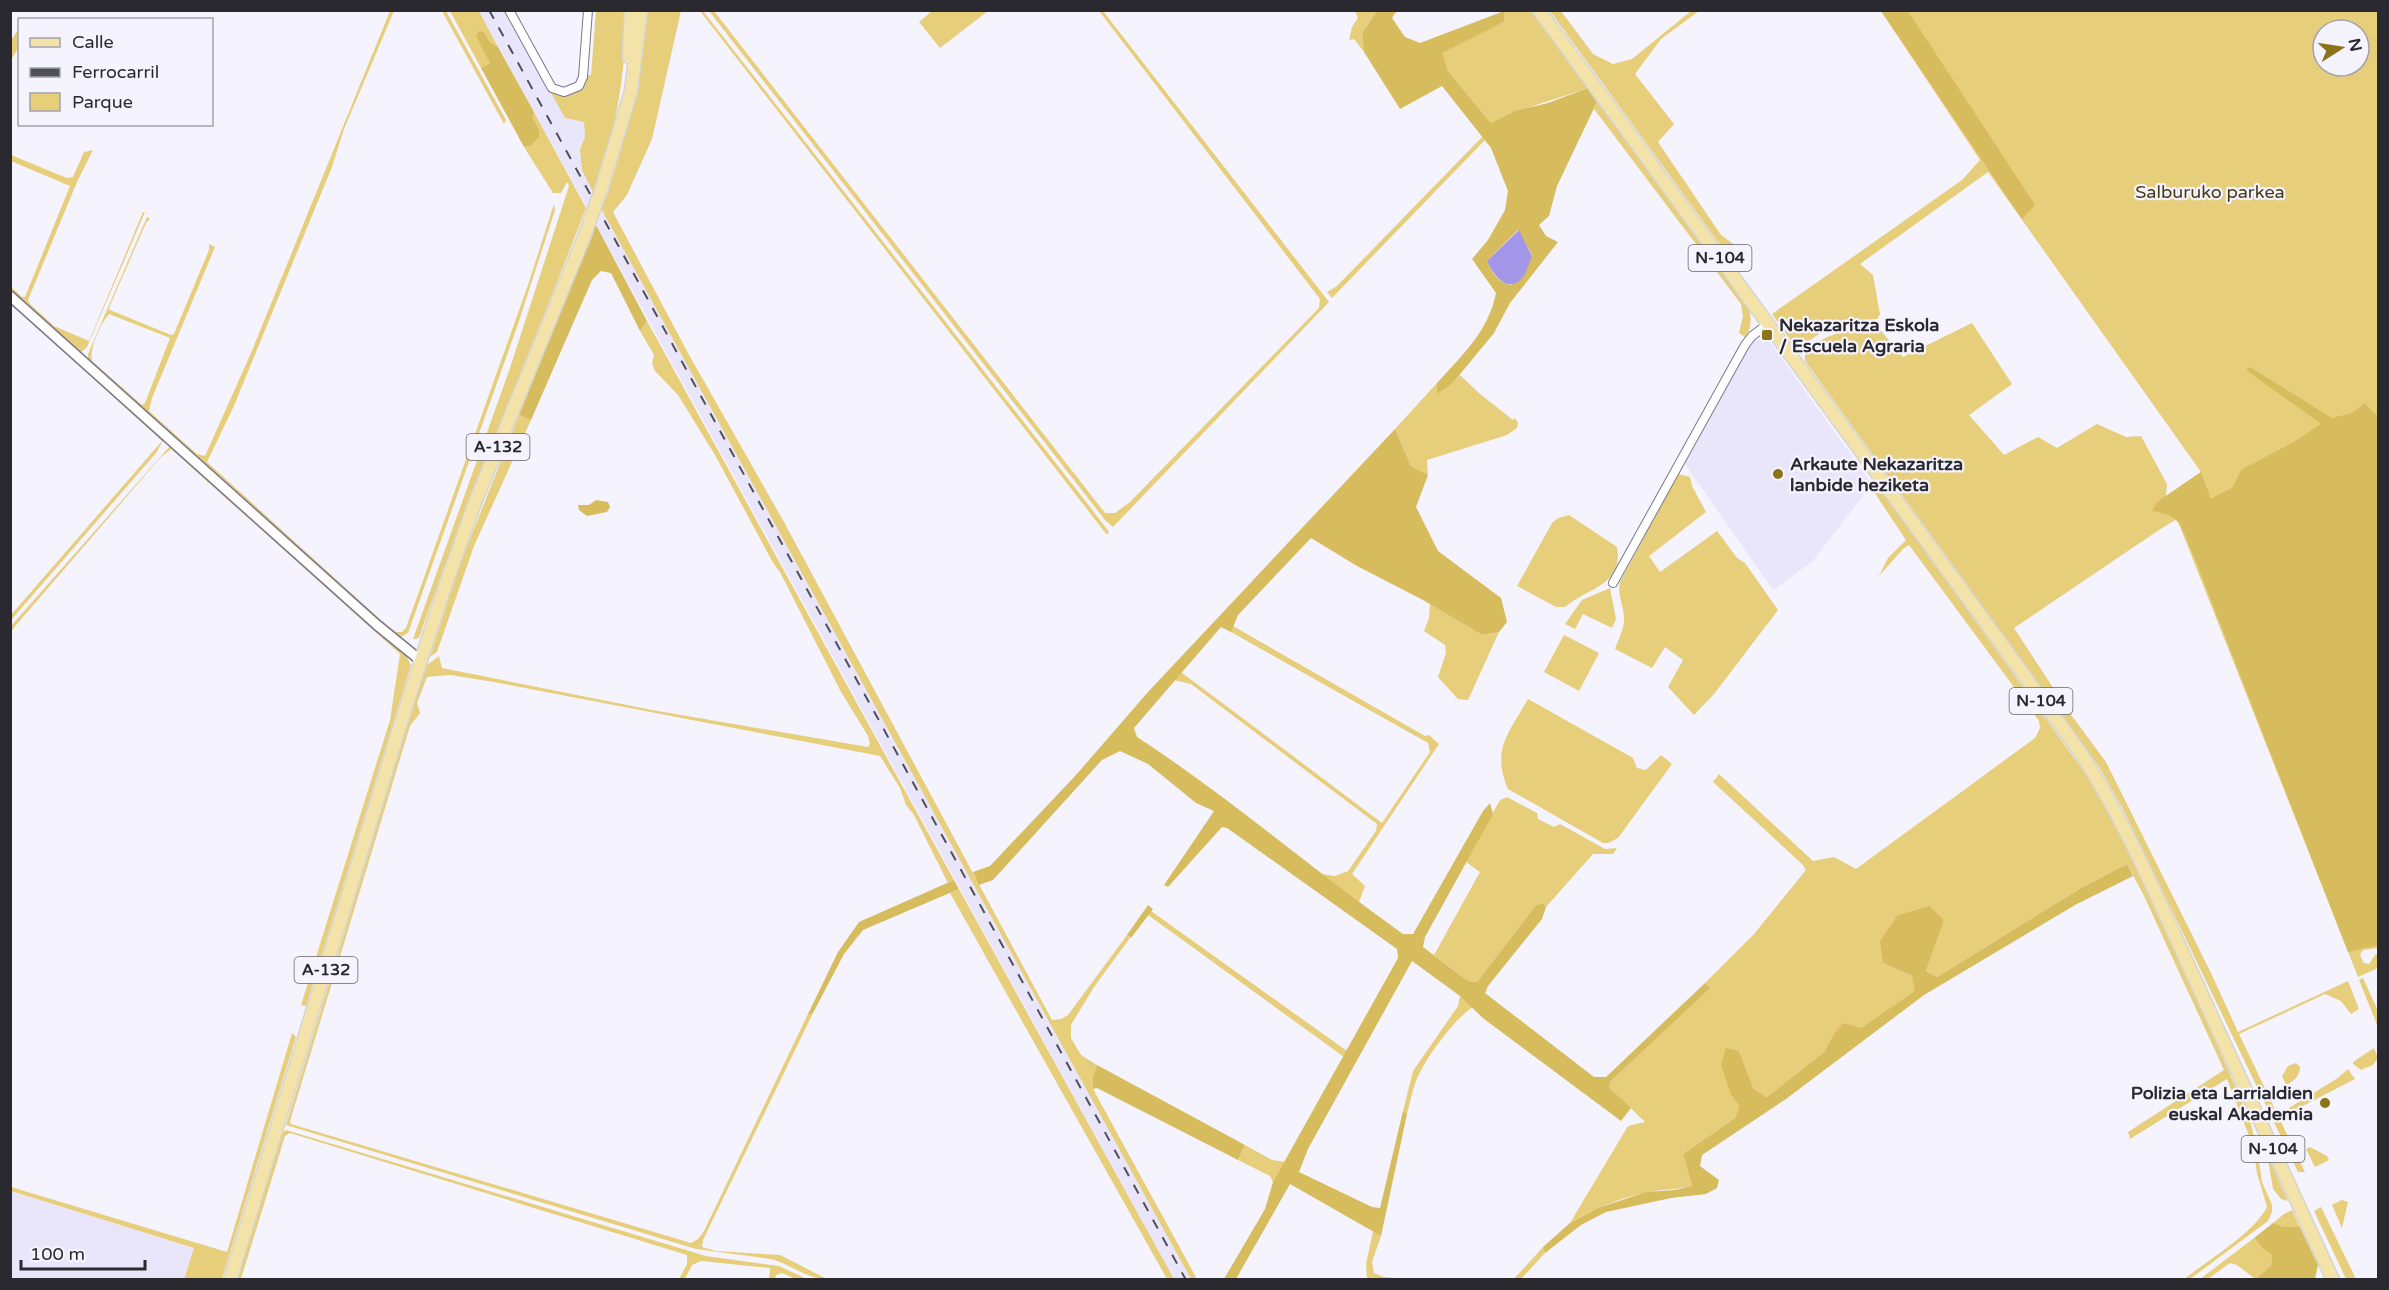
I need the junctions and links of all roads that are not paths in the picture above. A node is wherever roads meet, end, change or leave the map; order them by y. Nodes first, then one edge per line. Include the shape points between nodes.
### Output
1 (509, 10) edge
2 (588, 10) edge
3 (631, 10) edge
4 (641, 10) edge
5 (1539, 10) edge
6 (620, 126) junction
7 (10, 296) edge
8 (1768, 324) junction
9 (1612, 583) dead end
10 (420, 660) junction
11 (230, 1280) edge
12 (2333, 1280) edge

1 - 2 street via 552,88 564,92 579,86 583,77
3 - 6 main road, A-132
4 - 6 main road, A-132 via 634,75
5 - 8 main road, N-104
6 - 10 main road, A-132, bridge via 584,237 472,511
7 - 10 street
8 - 9 street via 1744,345
8 - 12 main road, N-104 via 2099,782 2135,850
10 - 11 main road, A-132

